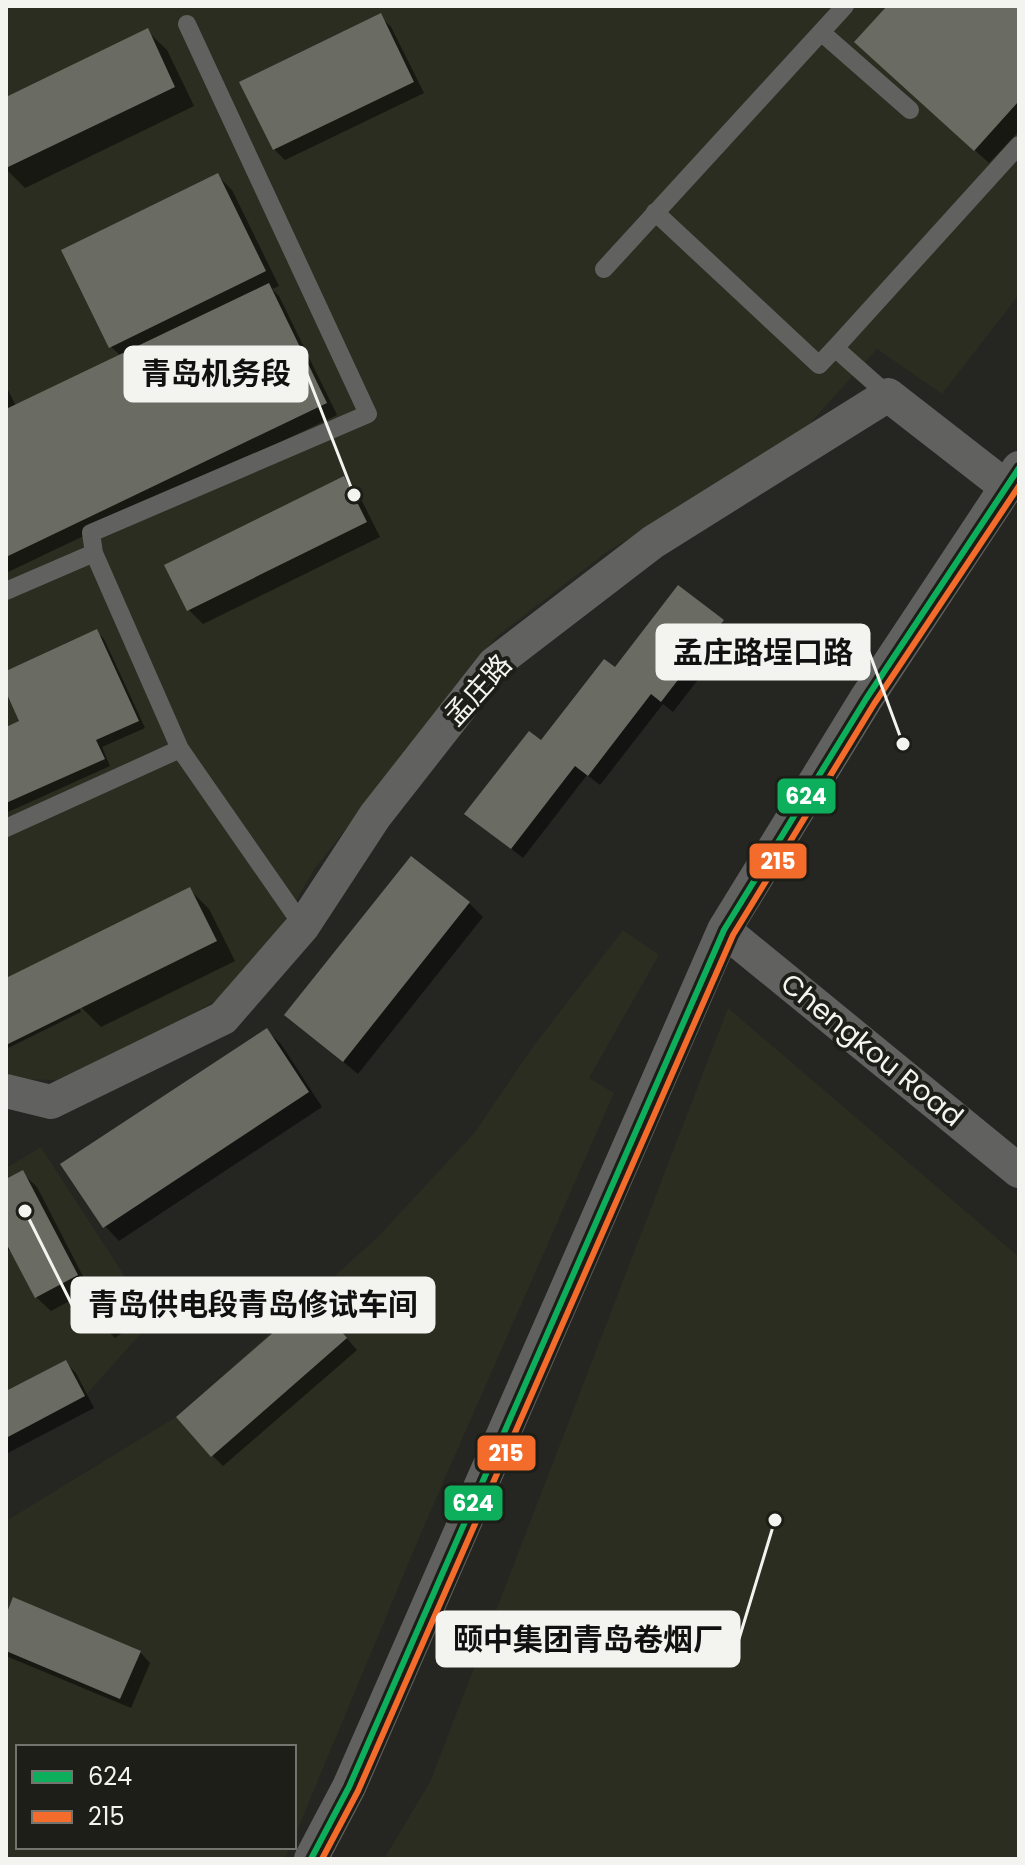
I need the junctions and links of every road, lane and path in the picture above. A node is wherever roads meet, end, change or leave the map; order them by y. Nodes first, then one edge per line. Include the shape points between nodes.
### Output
1 (845, 6) edge
2 (187, 24) dead end
3 (821, 32) junction
4 (910, 110) dead end
5 (1019, 145) edge
6 (655, 212) junction
7 (604, 269) dead end
8 (835, 348) junction
9 (888, 395) junction
10 (1012, 477) edge
11 (94, 553) junction
12 (6, 591) edge
13 (180, 749) junction
14 (6, 828) edge
15 (303, 926) junction
16 (724, 930) junction
17 (6, 1091) edge
18 (1019, 1171) edge
19 (311, 1859) edge

1 - 3 lane
2 - 11 lane via 368,414 91,533
3 - 4 lane
3 - 6 lane
5 - 8 lane
6 - 7 lane
6 - 8 lane via 819,365
8 - 9 lane
9 - 10 street
9 - 15 street, 孟庄路 via 653,542 494,664 375,816
10 - 16 street via 866,699
11 - 12 lane
11 - 13 lane
13 - 14 lane
13 - 15 lane
15 - 17 street, 孟庄路 via 223,1018 51,1102
16 - 18 street, Chengkou Road
16 - 19 street via 349,1787

